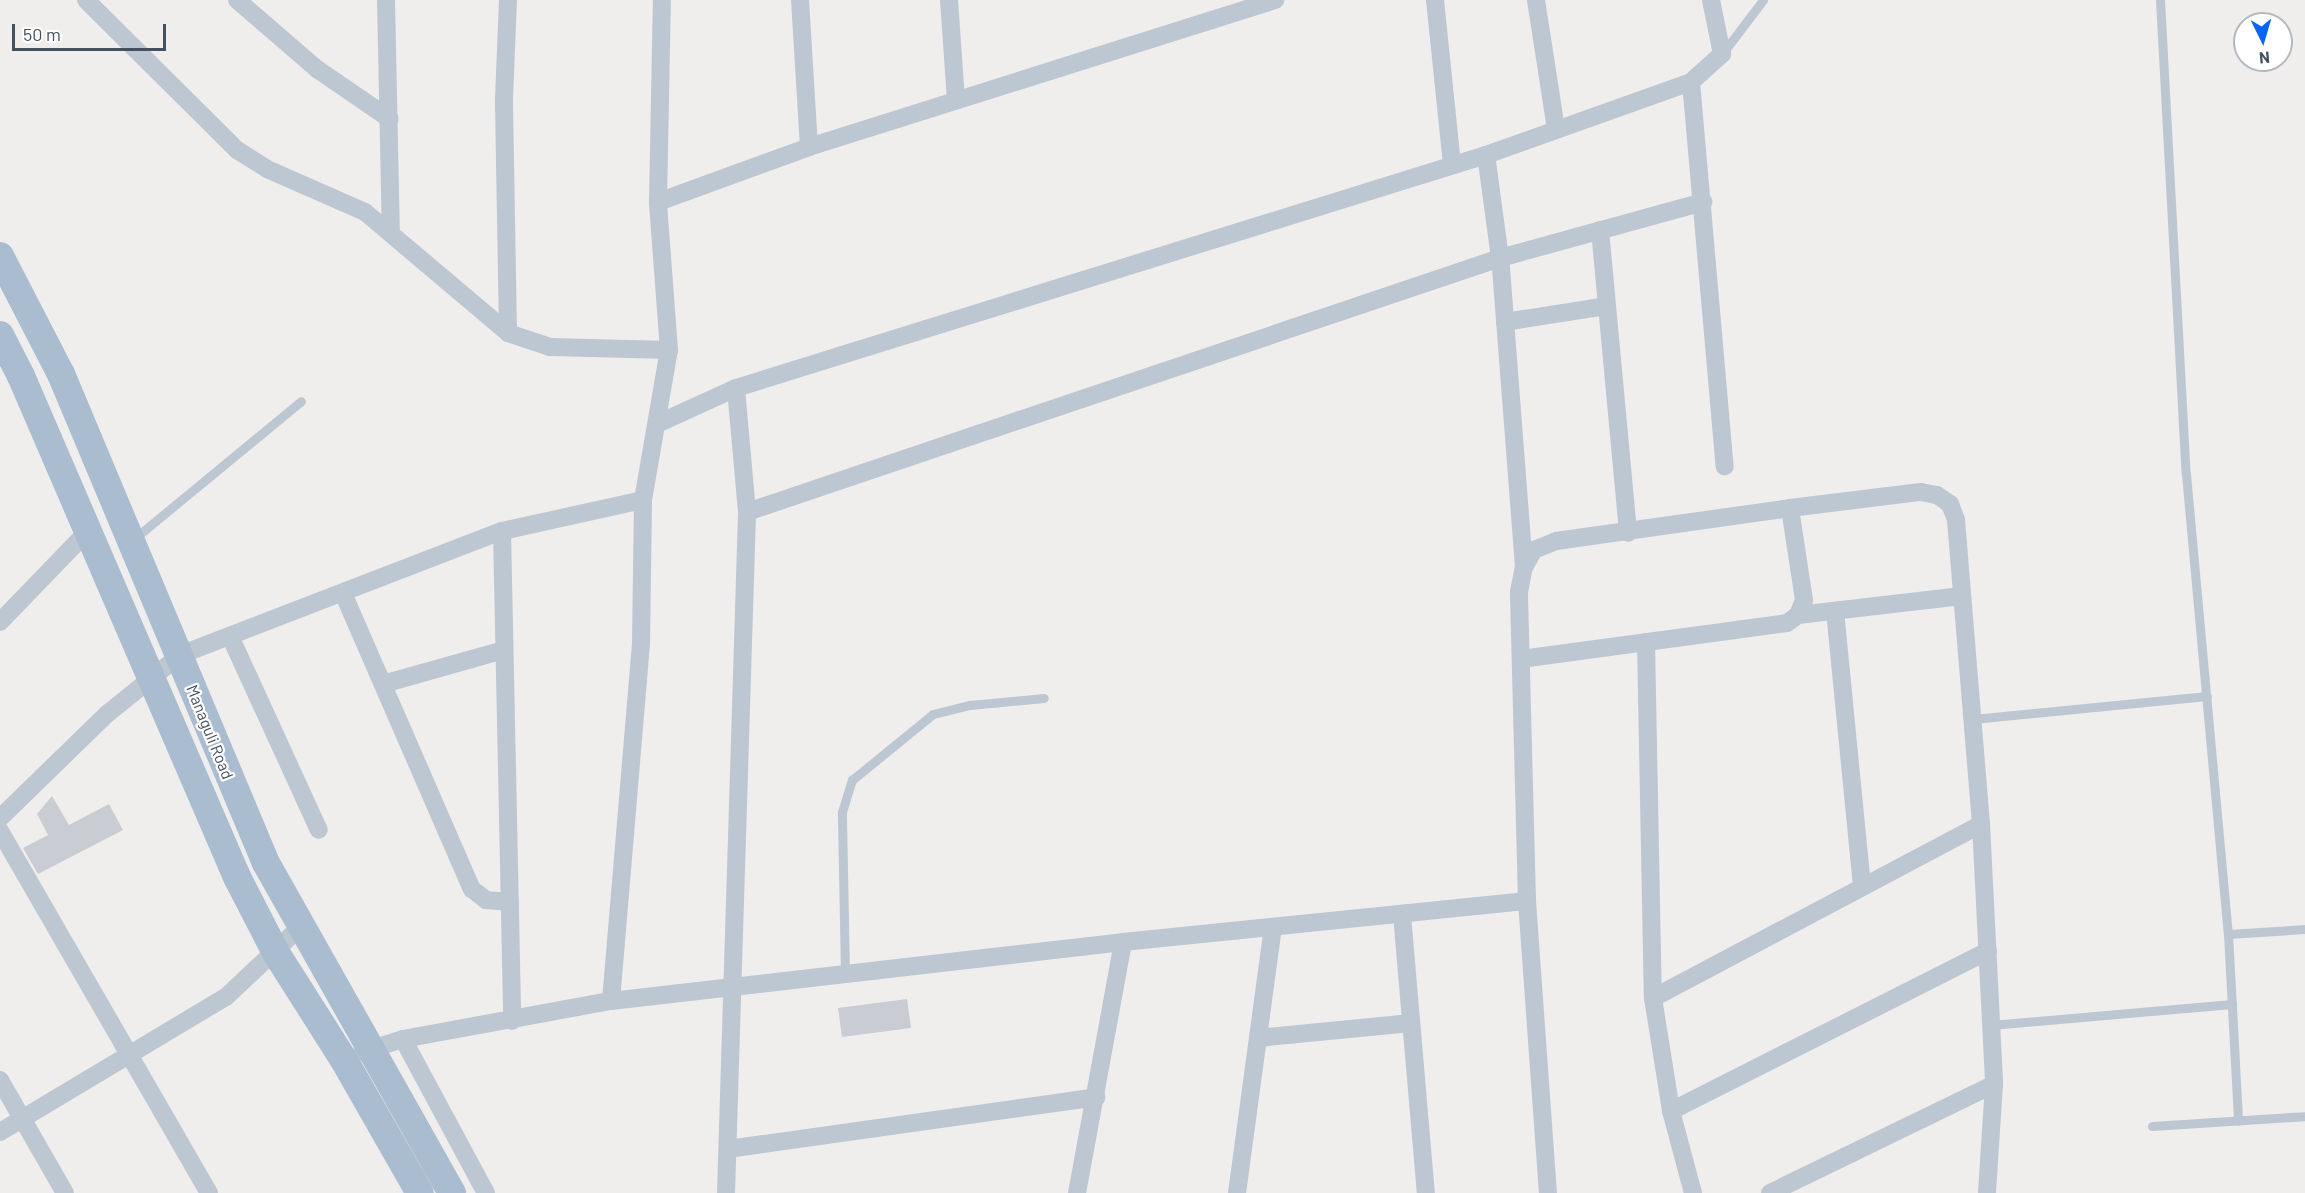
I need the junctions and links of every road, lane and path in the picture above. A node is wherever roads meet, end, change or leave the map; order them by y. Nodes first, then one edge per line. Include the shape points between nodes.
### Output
1 (237, 0) edge
2 (386, 0) edge
3 (508, 0) edge
4 (662, 0) edge
5 (800, 0) edge
6 (949, 0) edge
7 (1275, 0) edge
8 (1435, 0) edge
9 (1536, 0) edge
10 (1711, 0) edge
11 (1763, 0) edge
12 (2160, 0) edge
13 (89, 1) edge
14 (1722, 54) junction
15 (1691, 82) junction
16 (956, 100) junction
17 (390, 119) junction
18 (1556, 129) junction
19 (809, 147) junction
20 (1486, 155) junction
21 (1452, 164) junction
22 (658, 202) junction
23 (1703, 202) junction
24 (1600, 230) junction
25 (391, 231) junction
26 (0, 256) edge
27 (1500, 258) junction
28 (1606, 306) junction
29 (1505, 322) junction
30 (508, 333) junction
31 (669, 350) junction
32 (4, 351) edge
33 (736, 387) junction
34 (301, 401) dead end
35 (657, 424) junction
36 (1725, 467) dead end
37 (643, 500) junction
38 (1790, 508) junction
39 (747, 512) junction
40 (502, 531) junction
41 (87, 532) junction
42 (1628, 533) junction
43 (131, 542) junction
44 (1524, 567) junction
45 (342, 593) junction
46 (1962, 596) junction
47 (1835, 611) junction
48 (1798, 615) junction
49 (0, 622) edge
50 (230, 636) junction
51 (1646, 642) junction
52 (504, 650) junction
53 (180, 655) junction
54 (1521, 659) junction
55 (149, 679) junction
56 (383, 684) junction
57 (2207, 696) junction
58 (1044, 698) dead end
59 (1972, 719) junction
60 (0, 818) edge
61 (1981, 824) junction
62 (319, 830) dead end
63 (0, 831) edge
64 (1862, 887) junction
65 (1527, 901) junction
66 (510, 902) junction
67 (1402, 915) junction
68 (301, 926) junction
69 (1273, 927) junction
70 (2305, 929) edge
71 (2228, 934) junction
72 (1123, 942) junction
73 (1988, 951) junction
74 (276, 953) junction
75 (845, 974) junction
76 (733, 988) junction
77 (1653, 998) junction
78 (611, 1001) junction
79 (2232, 1004) junction
80 (512, 1021) junction
81 (1411, 1023) junction
82 (1991, 1025) junction
83 (1258, 1038) junction
84 (403, 1039) junction
85 (369, 1048) junction
86 (127, 1055) junction
87 (344, 1060) junction
88 (0, 1080) edge
89 (1994, 1084) junction
90 (1096, 1097) junction
91 (1671, 1111) junction
92 (2305, 1116) edge
93 (21, 1119) junction
94 (2238, 1121) junction
95 (2152, 1126) dead end
96 (0, 1132) edge
97 (728, 1149) junction
98 (65, 1193) edge
99 (209, 1193) edge
100 (420, 1193) edge
101 (452, 1193) edge
102 (486, 1193) edge
103 (726, 1193) edge
104 (1077, 1193) edge
105 (1237, 1193) edge
106 (1426, 1193) edge
107 (1548, 1193) edge
108 (1693, 1193) edge
109 (1770, 1193) edge
110 (1988, 1193) edge

1 - 17 street via 316,69
2 - 17 street
3 - 30 street via 504,99
4 - 22 street
5 - 19 street
6 - 16 street
7 - 16 street
8 - 21 street
9 - 18 street
10 - 14 street
11 - 14 lane
12 - 57 lane via 2186,474
13 - 25 street via 237,150 267,169 347,202
14 - 15 street
15 - 18 street
15 - 23 street
16 - 19 street
17 - 25 street
18 - 20 street
19 - 22 street
20 - 21 street
20 - 27 street
21 - 33 street
22 - 31 street
23 - 24 street
23 - 36 street
24 - 27 street
24 - 28 street
25 - 30 street via 478,311
26 - 43 main road, Managuli Road via 61,374
27 - 29 street
27 - 39 street
28 - 29 street
28 - 42 street
29 - 44 street
30 - 31 street via 550,347
31 - 35 street
32 - 41 main road, Managuli Road
33 - 35 street
33 - 39 street
34 - 43 lane
35 - 37 street
37 - 40 street
37 - 78 street via 639,678
38 - 42 street
38 - 46 street via 1921,492 1937,495 1950,504 1956,520
38 - 48 street via 1804,600
39 - 76 street
40 - 45 street
40 - 52 street
41 - 49 street
41 - 55 main road, Managuli Road
42 - 44 street via 1556,541 1534,550
43 - 53 main road, Managuli Road
44 - 54 street via 1519,592
45 - 50 street
45 - 56 street
46 - 47 street
46 - 59 street
47 - 48 street
47 - 64 street
48 - 51 street via 1787,623
50 - 53 street
50 - 62 street
51 - 54 street
51 - 77 street
52 - 56 street
52 - 66 street
53 - 55 street
53 - 68 main road, Managuli Road via 261,852
54 - 65 street
55 - 60 street
55 - 74 main road, Managuli Road via 237,877
56 - 66 street via 472,889 486,900
57 - 59 lane
57 - 71 lane
58 - 75 lane via 970,705 933,714 852,780 842,812
59 - 61 street
61 - 64 street
61 - 73 street
63 - 86 street
64 - 77 street
65 - 67 street
65 - 107 street
66 - 80 street
67 - 69 street
67 - 81 street
68 - 74 street
68 - 85 main road, Managuli Road
69 - 72 street
69 - 83 street
70 - 71 lane
71 - 79 lane
72 - 75 street
72 - 90 street
73 - 82 street
73 - 91 street
74 - 86 street via 226,997
74 - 87 main road, Managuli Road
75 - 76 street
76 - 78 street
76 - 97 street
77 - 91 street
78 - 80 street
79 - 82 lane
79 - 94 lane
80 - 84 street
81 - 83 street
81 - 106 street
82 - 89 street
83 - 105 street
84 - 85 street
84 - 102 street
85 - 87 street
85 - 101 main road, Managuli Road
86 - 93 street
86 - 99 street
87 - 100 main road, Managuli Road
88 - 93 street
89 - 109 street
89 - 110 street
90 - 97 street
90 - 104 street
91 - 108 street
92 - 94 lane
93 - 96 street
93 - 98 street
94 - 95 lane
97 - 103 street

